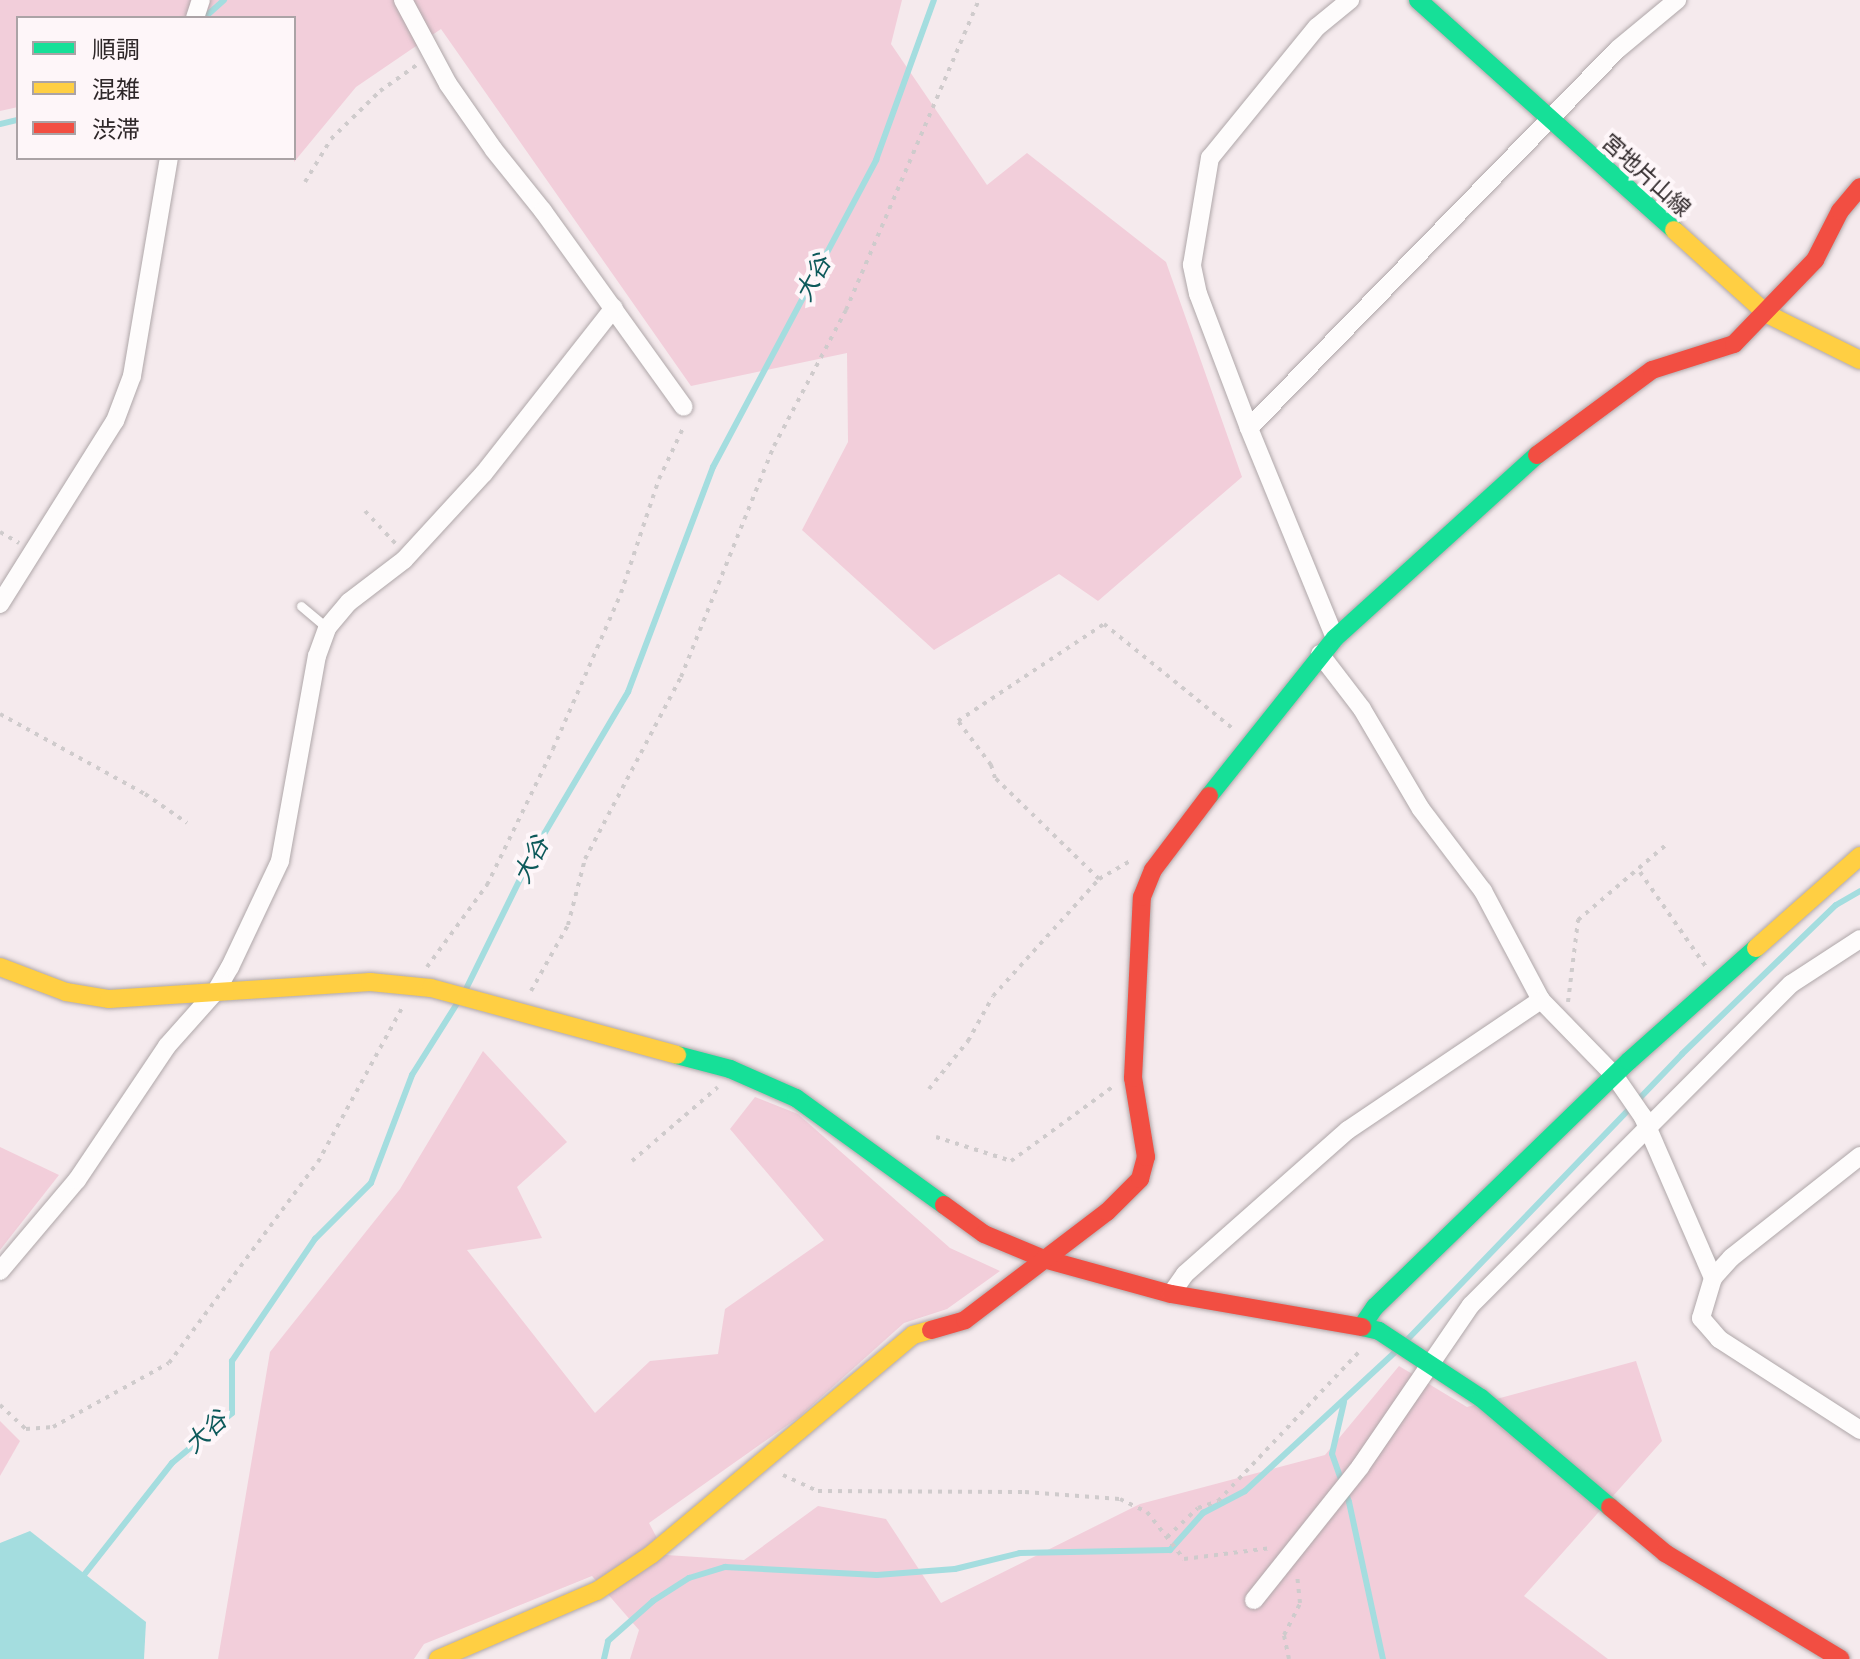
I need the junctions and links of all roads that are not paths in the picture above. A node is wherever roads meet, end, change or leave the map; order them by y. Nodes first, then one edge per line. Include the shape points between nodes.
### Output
1 (403, 0) edge
2 (1350, 0) edge
3 (1418, 0) edge
4 (1677, 0) edge
5 (1551, 123) junction
6 (169, 160) edge
7 (1860, 187) edge
8 (614, 308) junction
9 (1767, 314) junction
10 (1860, 360) edge
11 (684, 407) dead end
12 (1249, 428) junction
13 (0, 604) edge
14 (301, 606) dead end
15 (327, 628) junction
16 (1335, 638) junction
17 (1320, 654) junction
18 (1860, 856) edge
19 (1860, 939) edge
20 (0, 967) edge
21 (216, 991) junction
22 (1541, 1000) junction
23 (1614, 1075) junction
24 (1646, 1129) junction
25 (1860, 1156) edge
26 (1044, 1259) junction
27 (0, 1271) edge
28 (1713, 1278) junction
29 (1171, 1294) junction
30 (1370, 1329) junction
31 (1433, 1363) junction
32 (1860, 1430) edge
33 (1254, 1600) dead end
34 (438, 1659) edge
35 (1841, 1659) edge

1 - 8 street via 494,150
2 - 12 street via 1317,27 1210,158 1192,265
3 - 5 street, 宮地片山線
4 - 5 street via 1618,49
5 - 9 street, 宮地片山線
5 - 12 street
6 - 13 street via 132,376 115,421
7 - 9 street via 1840,211 1815,260
8 - 11 street
8 - 15 street via 484,473 408,556 349,602
9 - 10 street, 宮地片山線
9 - 16 street via 1734,344 1652,370 1560,434
12 - 16 street
14 - 15 lane
15 - 21 street via 317,656 280,861
16 - 17 street
17 - 22 street via 1362,709 1421,809 1483,891
17 - 26 street via 1164,856 1142,897 1133,1078 1146,1157 1140,1179
18 - 23 street
19 - 24 street via 1791,984
20 - 21 street via 66,992 109,999
21 - 26 street via 370,982 431,988 730,1069 796,1098 984,1234
21 - 27 street via 167,1046 77,1180
22 - 23 street
22 - 29 street via 1348,1130 1185,1274
23 - 24 street
23 - 30 street via 1375,1307
24 - 28 street
24 - 31 street via 1471,1305
25 - 28 street
26 - 29 street
26 - 34 street via 965,1320 913,1335 652,1554 597,1591
28 - 32 street via 1701,1318 1719,1339
29 - 30 street
30 - 31 street
31 - 33 street via 1360,1467
31 - 35 street via 1665,1553

